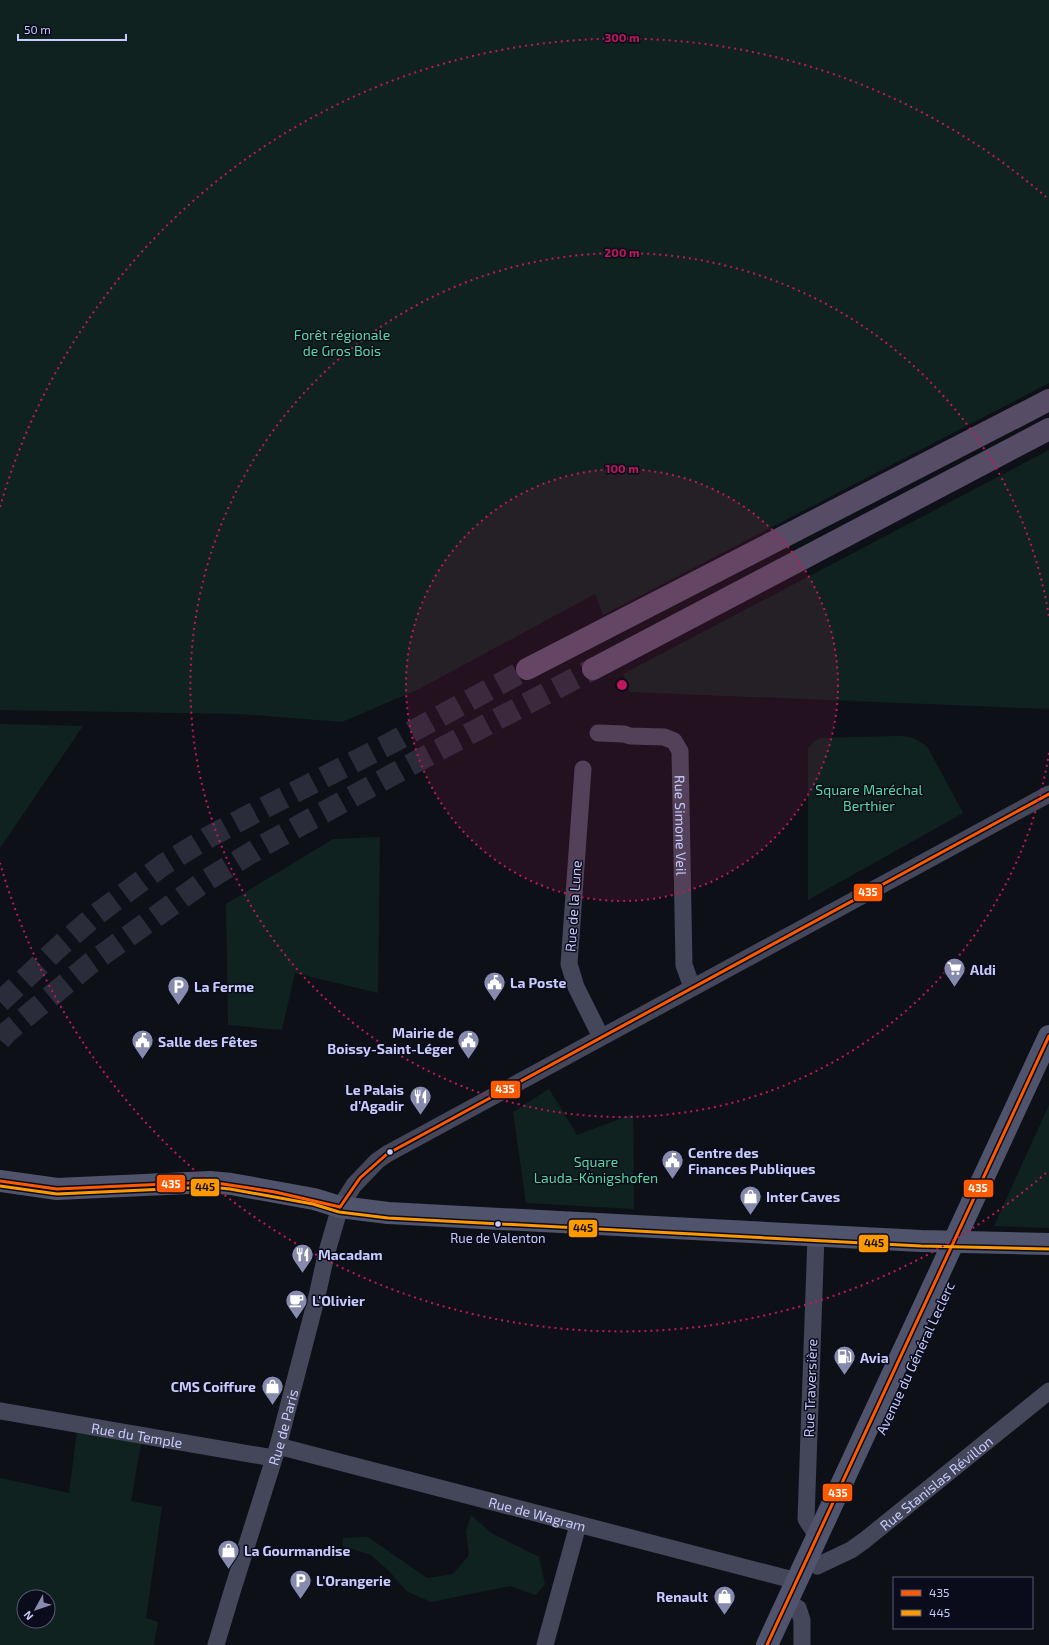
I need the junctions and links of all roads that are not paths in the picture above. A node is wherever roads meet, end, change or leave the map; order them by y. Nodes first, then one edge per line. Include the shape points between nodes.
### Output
1 (1049, 400) edge
2 (1049, 429) edge
3 (527, 669) tunnel mouth
4 (593, 669) tunnel mouth
5 (598, 733) dead end
6 (583, 769) dead end
7 (1049, 794) edge
8 (692, 987) junction
9 (1049, 1036) edge
10 (601, 1037) junction
11 (1049, 1072) edge
12 (0, 1181) edge
13 (340, 1207) junction
14 (816, 1236) junction
15 (961, 1243) junction
16 (1049, 1244) edge
17 (1049, 1391) edge
18 (0, 1411) edge
19 (276, 1452) junction
20 (578, 1525) junction
21 (817, 1536) junction
22 (817, 1566) junction
23 (797, 1580) junction
24 (798, 1608) junction
25 (216, 1645) edge
26 (545, 1645) edge
27 (767, 1645) edge
28 (781, 1645) edge
29 (802, 1645) edge

1 - 3 highway
2 - 4 highway
5 - 8 street, Rue Simone Veil via 664,737 674,741 680,751 684,965
6 - 10 street, Rue de la Lune via 570,964 576,987
7 - 8 street, Rue de Paris
8 - 10 street, Rue de Paris
9 - 15 main road, Avenue du Général Leclerc
10 - 13 street, Rue de Paris via 387,1154 354,1184
11 - 15 main road, Avenue du Général Leclerc
12 - 13 main road via 57,1189 210,1182 314,1199
13 - 14 main road via 396,1214
13 - 19 street, Rue de Paris
14 - 15 main road
14 - 21 street, Rue Traversière via 806,1518
15 - 16 main road
15 - 21 main road, Avenue du Général Leclerc
15 - 22 main road, Avenue du Général Leclerc
17 - 22 street, Rue Stanislas Révillon via 865,1540 851,1550
18 - 19 street, Rue du Temple
19 - 20 street, Rue de Wagram
19 - 25 street, Rue de Paris
20 - 23 street, Rue de Wagram
20 - 26 street
21 - 23 main road, Avenue du Général Leclerc
22 - 24 main road, Avenue du Général Leclerc
23 - 27 main road, Avenue du Général Leclerc
24 - 28 main road, Avenue du Général Leclerc
24 - 29 street via 802,1620

